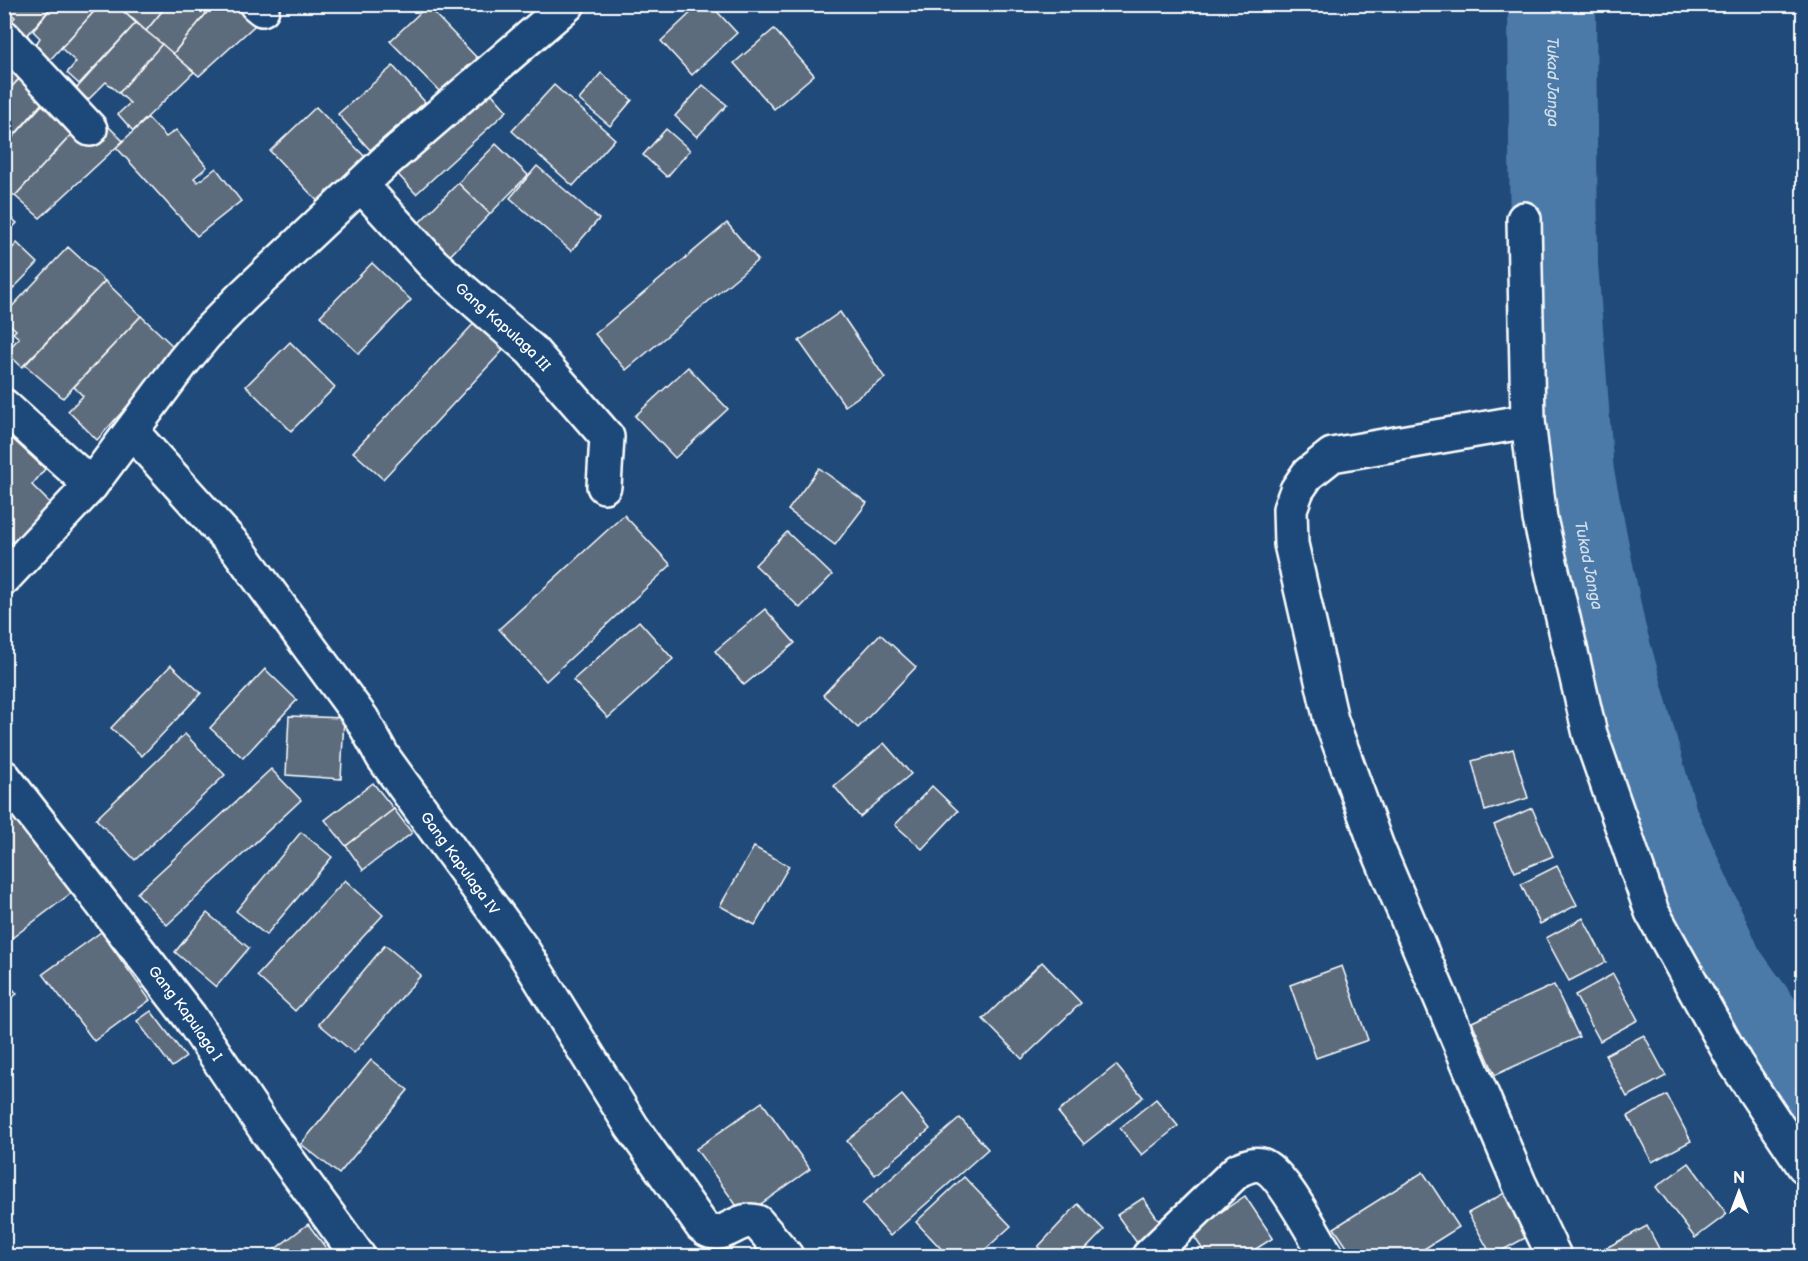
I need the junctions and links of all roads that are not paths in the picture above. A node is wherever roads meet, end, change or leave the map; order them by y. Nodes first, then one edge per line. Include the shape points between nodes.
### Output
1 (568, 4) edge
2 (4, 37) edge
3 (90, 129) dead end
4 (361, 185) junction
5 (1524, 219) dead end
6 (4, 406) edge
7 (1528, 421) junction
8 (132, 432) junction
9 (91, 485) junction
10 (604, 486) dead end
11 (4, 578) edge
12 (4, 777) edge
13 (1803, 1166) edge
14 (358, 1257) edge
15 (786, 1257) edge
16 (1149, 1257) edge
17 (1327, 1257) edge
18 (1554, 1257) edge

1 - 4 street
2 - 3 street
4 - 8 street via 205,335
4 - 10 street, Gang Kapulaga III via 434,265 531,350 607,438
5 - 7 street
6 - 9 street
7 - 13 street via 1540,519 1590,734 1652,912 1736,1064
7 - 18 street via 1332,455 1308,474 1297,490 1290,509 1291,544 1331,720 1377,847
8 - 9 street
8 - 15 street, Gang Kapulaga IV via 239,552 362,719 383,757 522,949 632,1127 702,1227 716,1234 745,1221 757,1222
9 - 11 street
12 - 14 street, Gang Kapulaga I via 190,1017
16 - 17 street via 1238,1170 1258,1164 1267,1167 1288,1191

